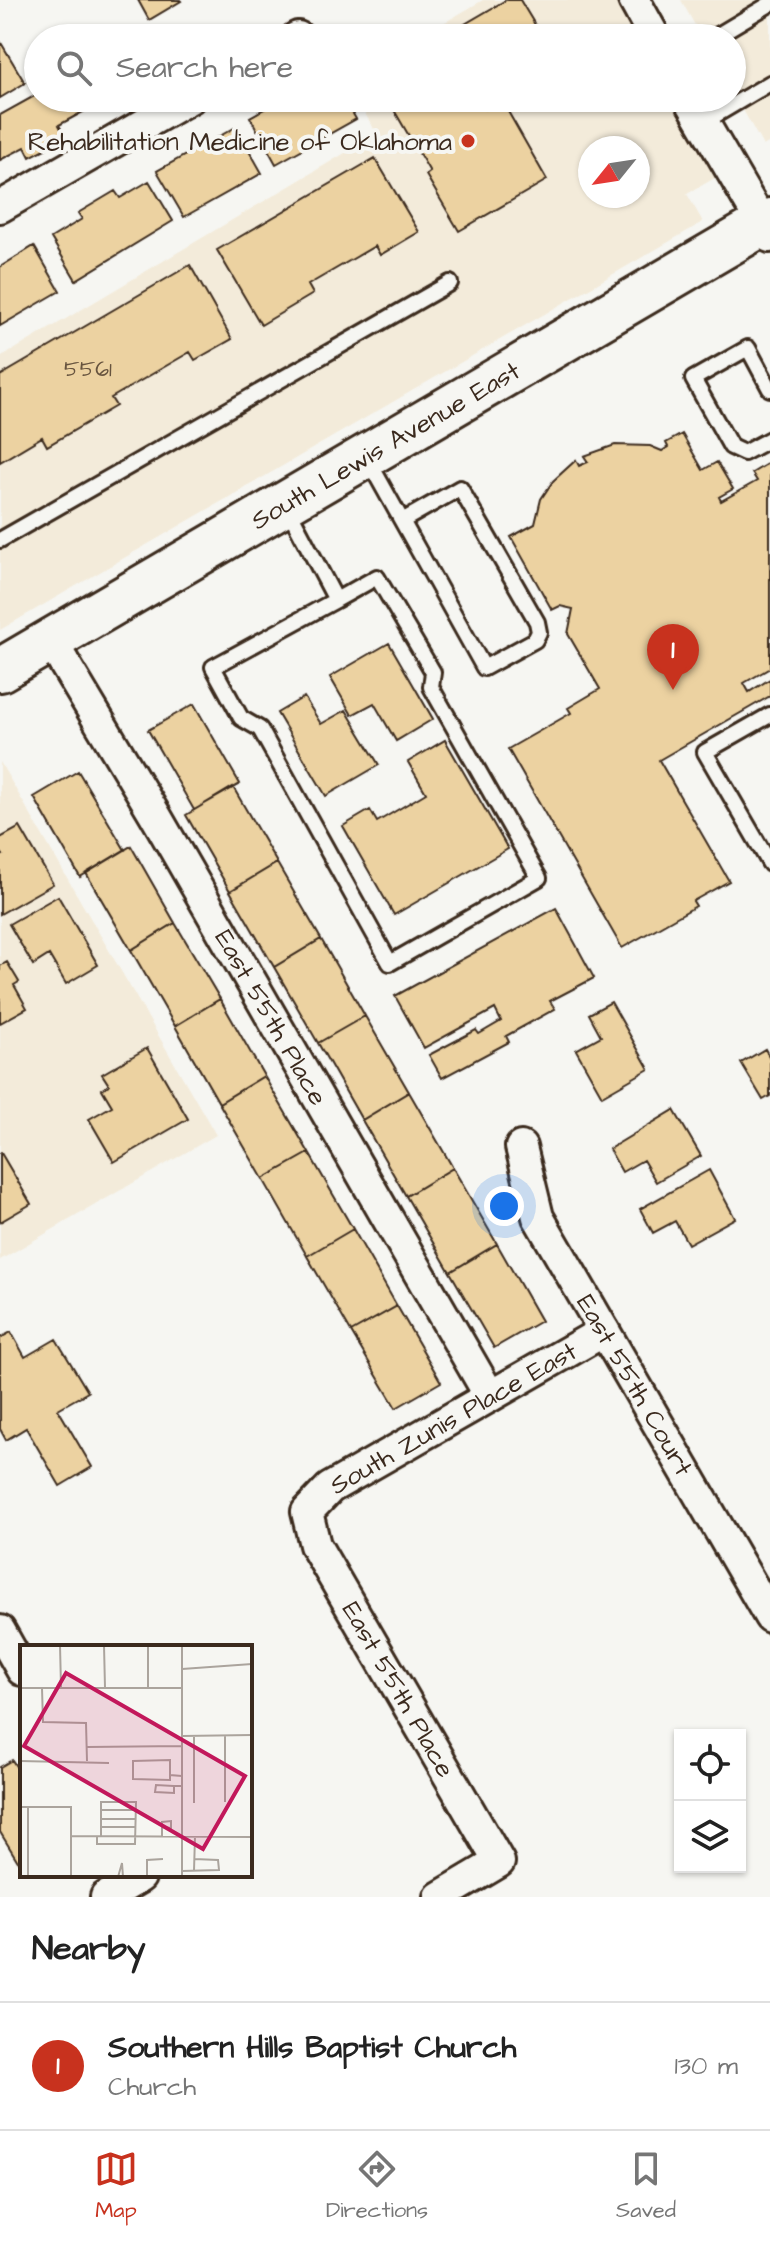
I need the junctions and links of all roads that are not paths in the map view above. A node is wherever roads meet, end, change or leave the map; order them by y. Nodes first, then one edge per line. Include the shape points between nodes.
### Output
1 (634, 0) edge
2 (770, 4) edge
3 (647, 24) edge
4 (736, 24) edge
5 (770, 83) edge
6 (746, 92) edge
7 (166, 112) edge
8 (698, 112) edge
9 (0, 207) edge
10 (767, 227) edge
11 (450, 283) dead end
12 (770, 389) edge
13 (770, 439) edge
14 (366, 456) junction
15 (285, 503) junction
16 (402, 521) junction
17 (0, 540) edge
18 (336, 600) junction
19 (51, 641) junction
20 (0, 670) edge
21 (770, 715) edge
22 (770, 864) edge
23 (521, 1147) dead end
24 (604, 1331) junction
25 (490, 1396) junction
26 (307, 1512) joint
27 (770, 1617) edge
28 (0, 1631) edge
29 (20, 1666) edge
30 (144, 1883) edge
31 (106, 1897) edge
32 (440, 1897) edge

1 - 3 street
2 - 4 lane
5 - 6 lane
7 - 9 street
8 - 10 street
10 - 14 main road, South Lewis Avenue East
11 - 17 lane
12 - 13 lane via 748,348 693,379 731,447 744,453
14 - 15 main road, South Lewis Avenue East
14 - 16 lane
15 - 18 lane
15 - 19 main road, South Lewis Avenue East
16 - 16 lane via 484,668 535,640 537,622 460,488
18 - 18 lane via 213,667 241,718 260,729 390,963 539,878 431,687 433,672 377,577
19 - 20 main road, South Lewis Avenue East
19 - 25 street, East 55th Place
21 - 22 lane via 705,752
23 - 24 street, East 55th Court via 538,1217
24 - 25 street, South Zunis Place East
24 - 27 street, East 55th Court
25 - 26 street, South Zunis Place East via 330,1488
26 - 32 street, East 55th Place via 315,1545 499,1862
28 - 29 street
30 - 31 street

